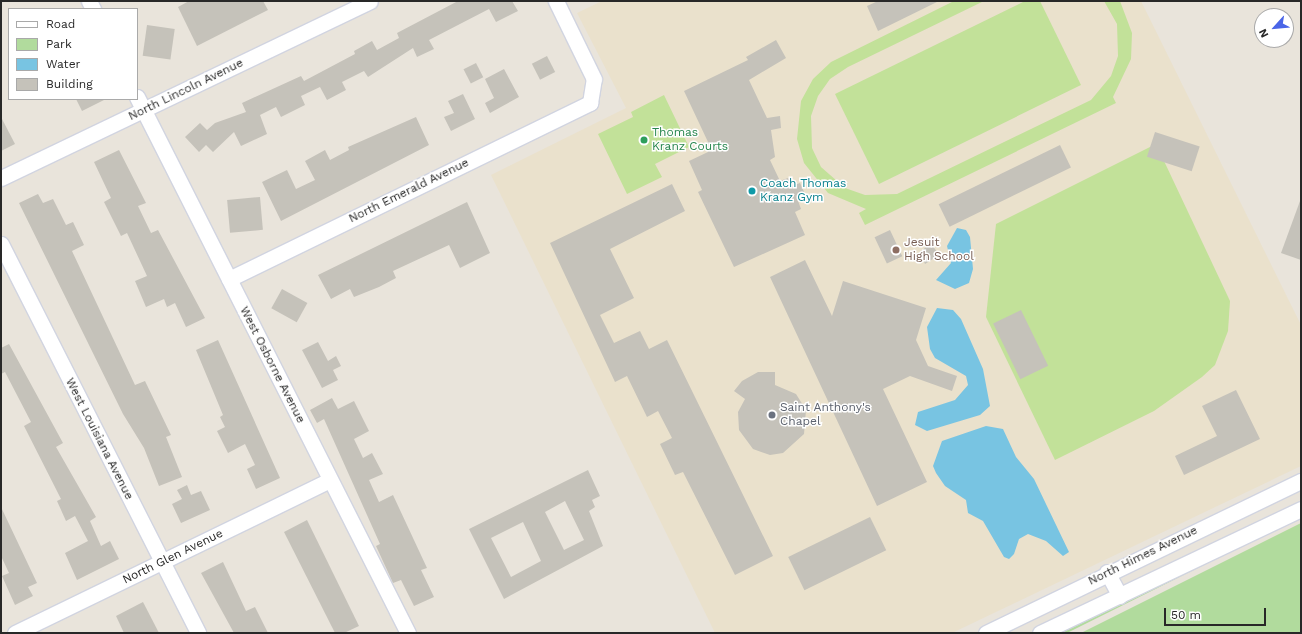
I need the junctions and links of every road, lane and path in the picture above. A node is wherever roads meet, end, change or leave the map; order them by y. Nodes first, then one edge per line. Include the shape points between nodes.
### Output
1 (370, 1) edge
2 (556, 1) edge
3 (140, 104) edge
4 (1, 178) edge
5 (1, 244) edge
6 (229, 279) junction
7 (330, 480) junction
8 (1301, 481) edge
9 (1268, 497) junction
10 (1301, 510) edge
11 (1279, 520) junction
12 (162, 562) junction
13 (1107, 572) junction
14 (1120, 596) junction
15 (15, 633) edge
16 (198, 633) edge
17 (408, 633) edge
18 (986, 633) edge
19 (1040, 633) edge

1 - 3 street, North Lincoln Avenue
2 - 6 street, North Emerald Avenue via 594,80 590,103
3 - 4 street, North Lincoln Avenue
3 - 6 street, West Osborne Avenue
5 - 12 street, West Louisiana Avenue
6 - 7 street, West Osborne Avenue
7 - 12 street, North Glen Avenue
7 - 17 street, West Osborne Avenue
8 - 9 street, North Himes Avenue
9 - 11 street
9 - 13 street, North Himes Avenue
10 - 11 street
11 - 14 street
12 - 15 street, North Glen Avenue
12 - 16 street, West Louisiana Avenue
13 - 14 street
13 - 18 street, North Himes Avenue
14 - 19 street

